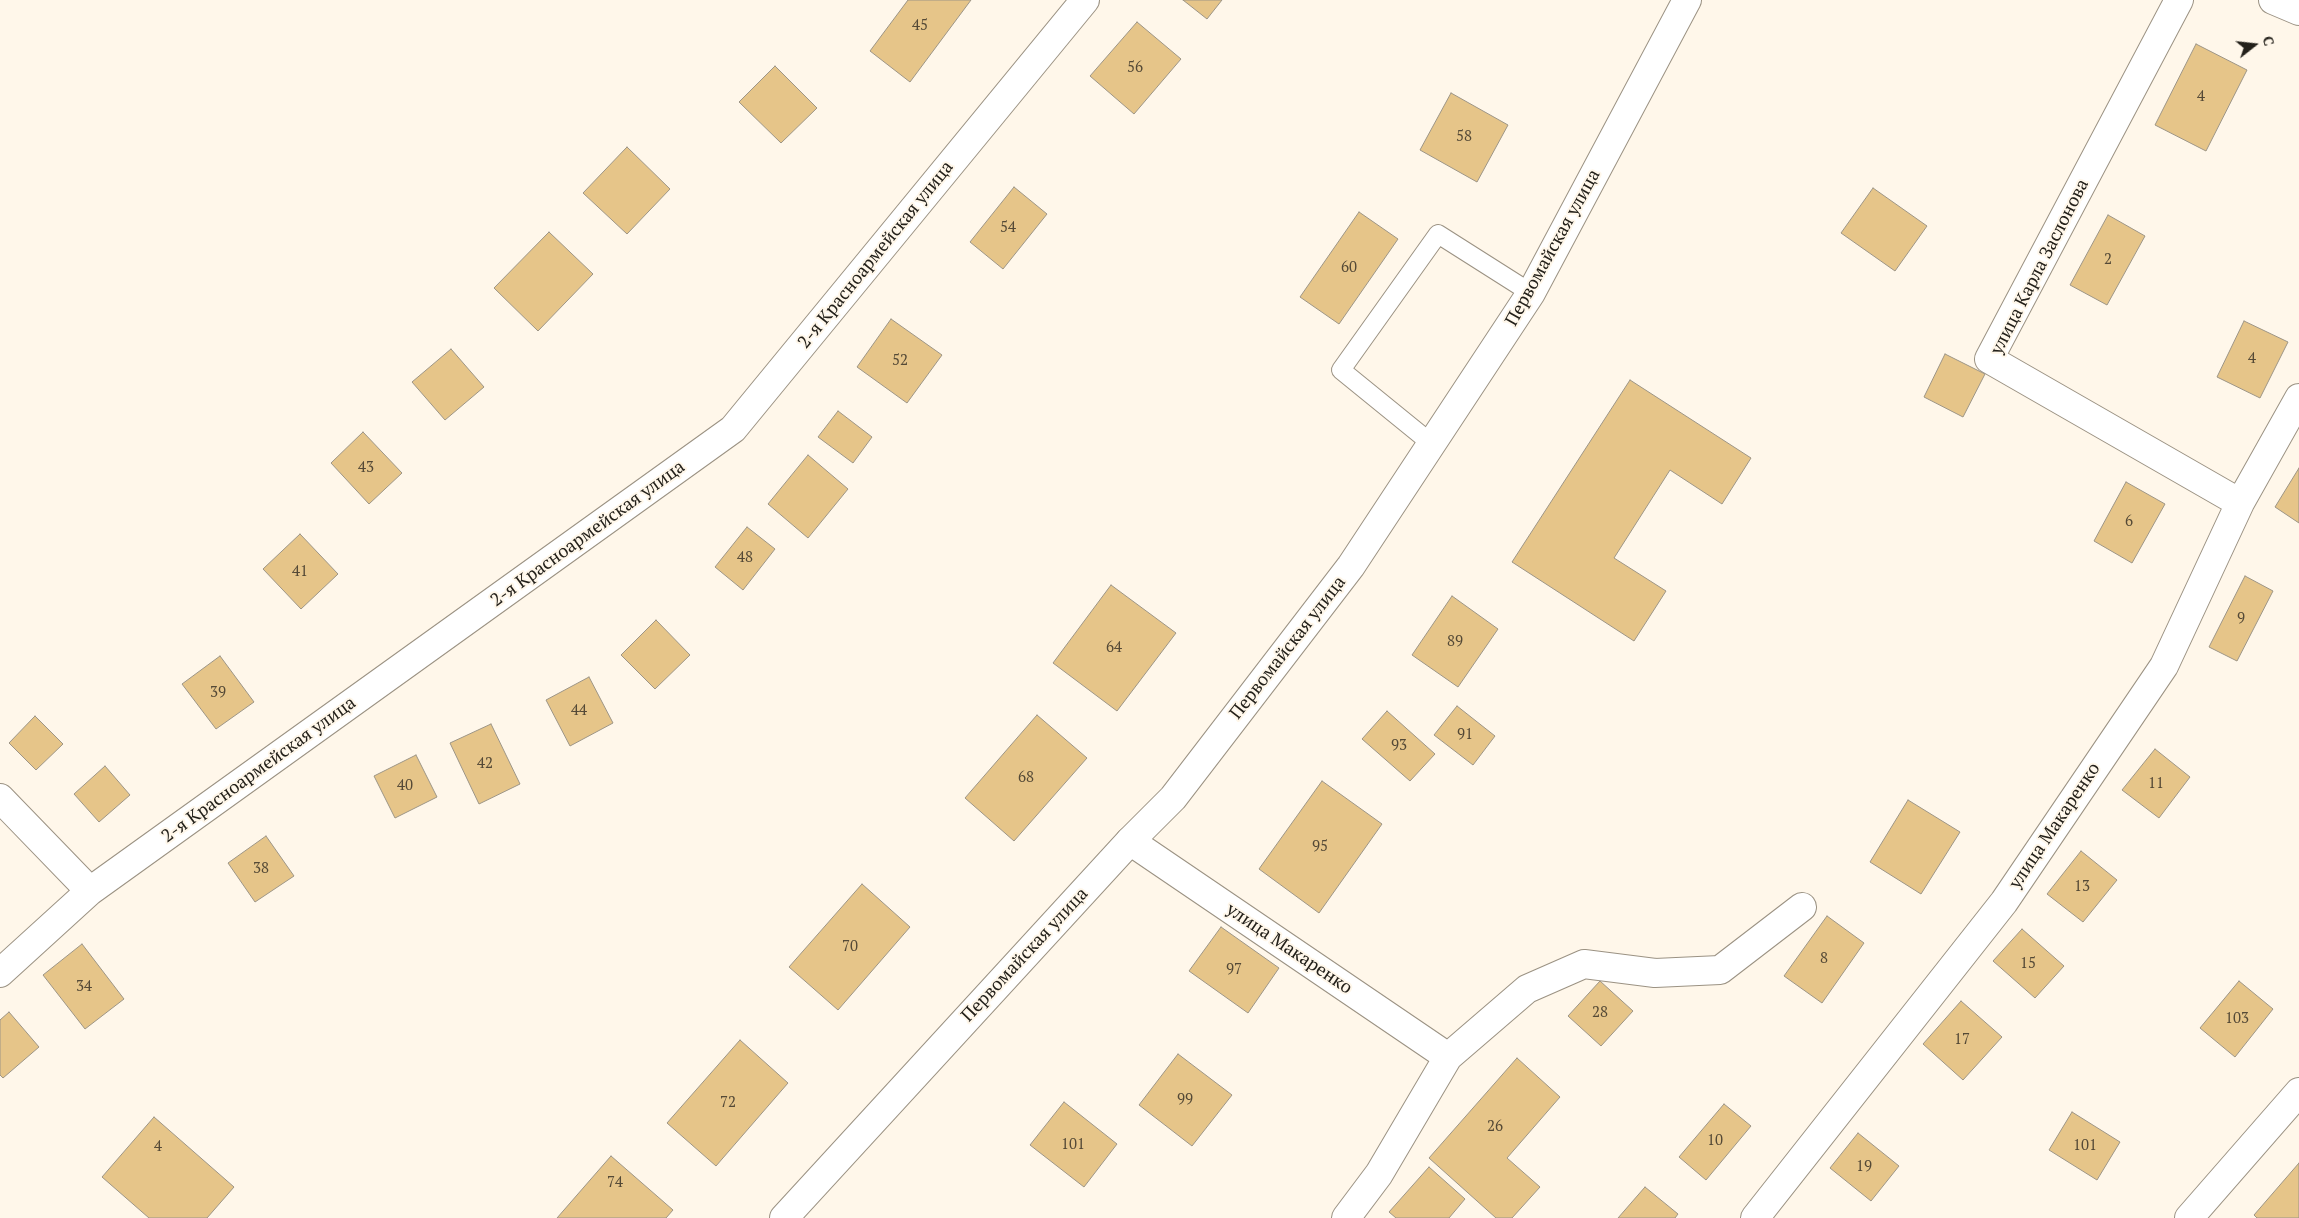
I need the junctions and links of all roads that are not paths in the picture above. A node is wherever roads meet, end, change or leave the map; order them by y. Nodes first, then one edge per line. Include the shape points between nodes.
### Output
1 (1085, 0) edge
2 (1687, 0) edge
3 (2180, 0) edge
4 (2273, 0) edge
5 (2299, 11) edge
6 (1531, 293) junction
7 (2299, 398) edge
8 (1432, 444) junction
9 (2240, 503) junction
10 (0, 798) edge
11 (1130, 841) junction
12 (90, 891) junction
13 (1802, 907) dead end
14 (0, 973) edge
15 (1448, 1057) junction
16 (2299, 1092) edge
17 (784, 1218) edge
18 (1346, 1218) edge
19 (1755, 1218) edge
20 (2190, 1218) edge

1 - 12 street, 2-я Красноармейская улица via 733,429
2 - 6 street, Первомайская улица
3 - 9 street, улица Карла Заслонова via 1989,359
4 - 5 street
6 - 8 street, Первомайская улица
6 - 8 lane via 1438,234 1341,370
7 - 9 street, улица Макаренко
8 - 11 street, Первомайская улица via 1345,574 1173,798
9 - 19 street, улица Макаренко via 2164,666 2009,894
10 - 12 street
11 - 15 street, улица Макаренко
11 - 17 street, Первомайская улица
12 - 14 street, 2-я Красноармейская улица
13 - 15 street via 1720,970 1655,973 1584,964 1527,989
15 - 18 street via 1379,1174
16 - 20 street

